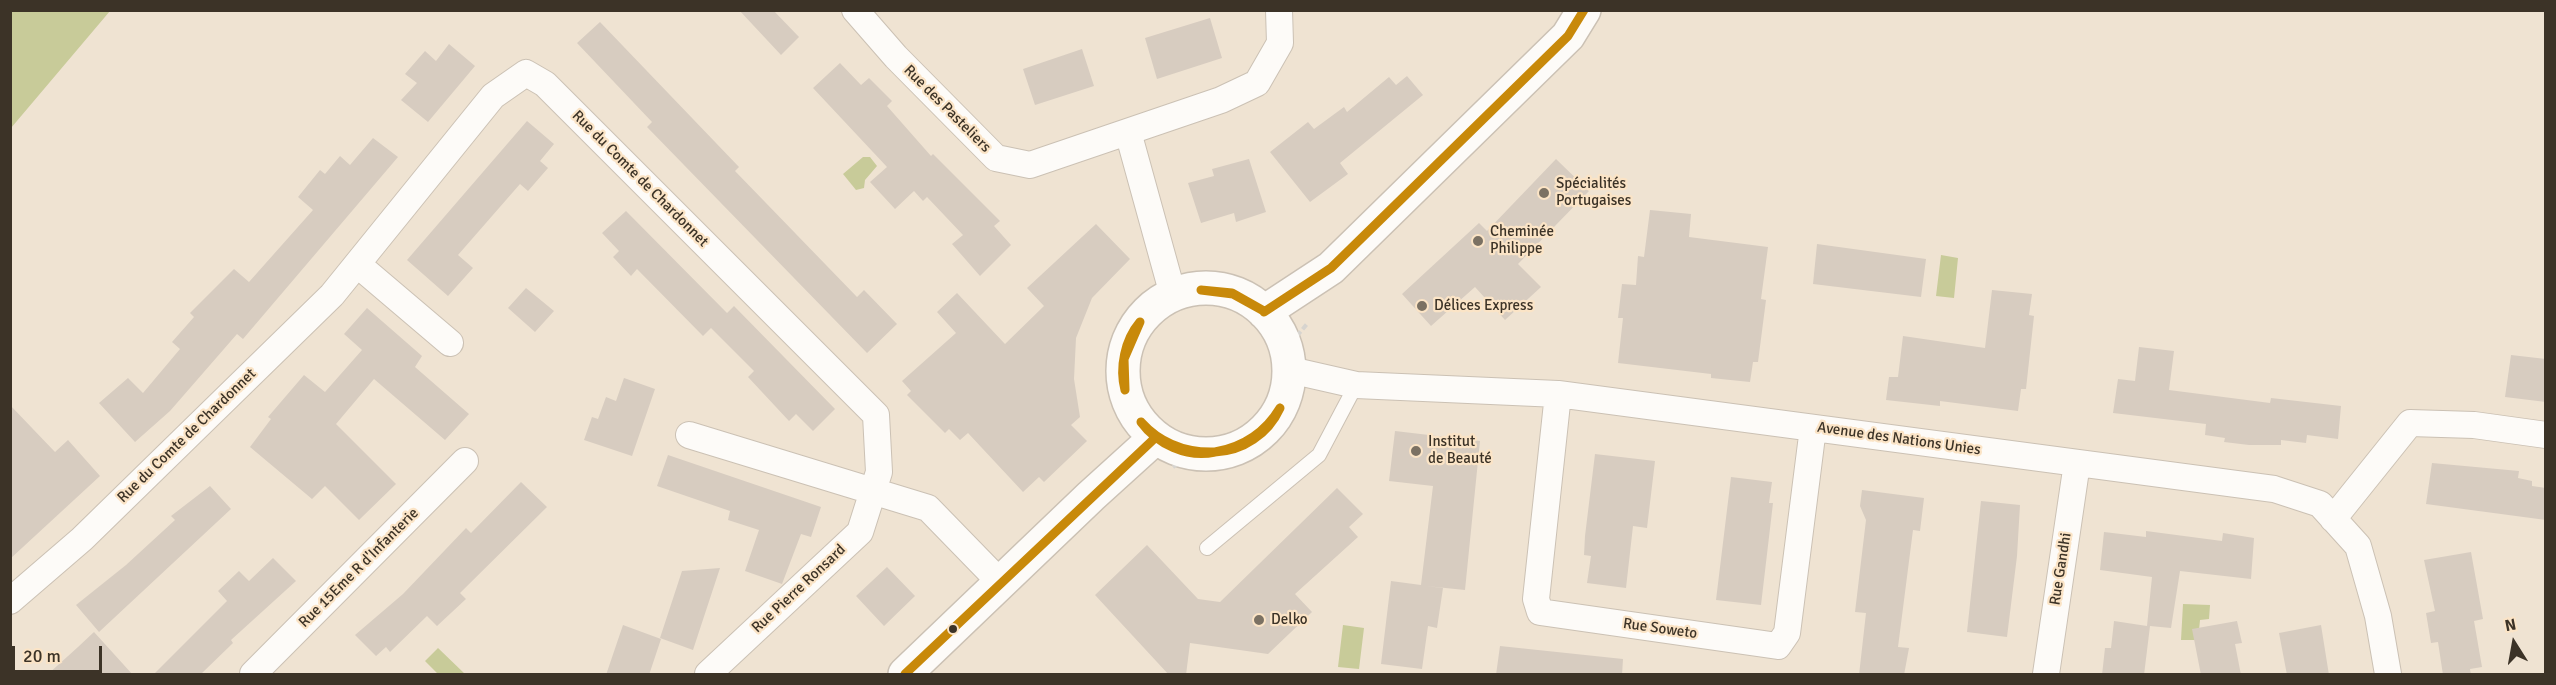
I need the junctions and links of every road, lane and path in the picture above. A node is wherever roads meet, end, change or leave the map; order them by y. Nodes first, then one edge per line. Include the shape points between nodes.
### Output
1 (855, 10) edge
2 (1280, 10) edge
3 (1584, 10) edge
4 (1128, 132) junction
5 (357, 264) junction
6 (1173, 295) junction
7 (1264, 312) junction
8 (450, 343) dead end
9 (1290, 370) junction
10 (1356, 385) junction
11 (1558, 394) junction
12 (1814, 428) junction
13 (688, 435) dead end
14 (2546, 435) edge
15 (1155, 438) junction
16 (465, 461) dead end
17 (2077, 463) junction
18 (871, 492) junction
19 (2333, 519) junction
20 (1207, 548) dead end
21 (1000, 582) junction
22 (10, 601) edge
23 (253, 675) edge
24 (708, 675) edge
25 (905, 675) edge
26 (2046, 675) edge
27 (2388, 675) edge

1 - 4 street, Rue des Pasteliers via 996,158 1030,165
2 - 4 street, Rue des Pasteliers via 1280,43 1257,83 1221,100
3 - 7 main road via 1568,36 1331,268
4 - 6 street
5 - 8 street
5 - 18 street, Rue du Comte de Chardonnet via 493,96 526,73 545,84 876,415 879,472
5 - 22 street, Rue du Comte de Chardonnet via 333,294 90,531
6 - 7 main road via 1196,289 1221,290 1244,297
6 - 15 main road via 1149,311 1132,334 1123,361 1125,390 1132,408
7 - 9 main road via 1278,329
9 - 10 street, Avenue des Nations Unies
9 - 15 main road via 1286,396 1278,412 1255,439 1231,451 1205,454 1179,450
10 - 11 street, Avenue des Nations Unies
10 - 20 lane via 1319,455
11 - 12 street, Avenue des Nations Unies
11 - 12 street, Rue Soweto via 1536,599 1540,612 1778,646 1787,633
12 - 17 street, Avenue des Nations Unies
13 - 18 street
14 - 19 street via 2474,425 2410,423
15 - 21 main road
16 - 23 street, Rue 15Eme R d'Infanterie
17 - 19 street, Avenue des Nations Unies via 2274,489 2320,504
17 - 26 street, Rue Gandhi
18 - 21 street via 928,508
18 - 24 street, Rue Pierre Ronsard via 860,532
19 - 27 street, Avenue des Nations Unies via 2358,546 2379,616
21 - 25 main road

